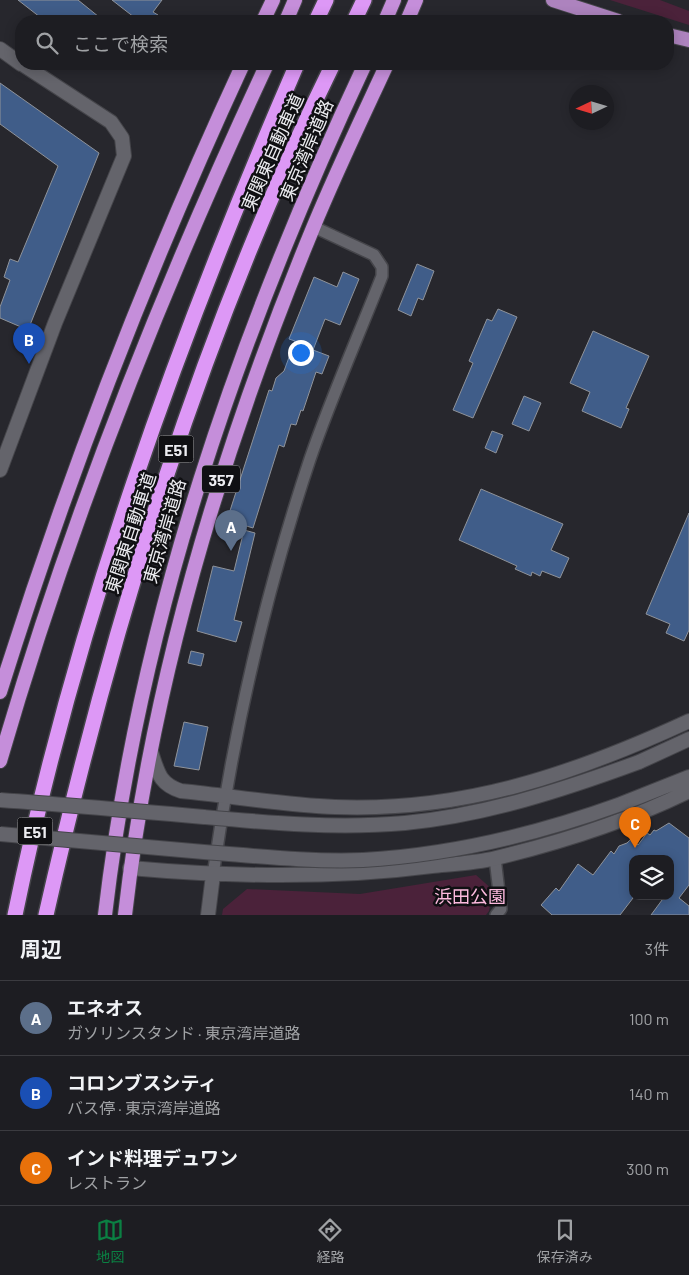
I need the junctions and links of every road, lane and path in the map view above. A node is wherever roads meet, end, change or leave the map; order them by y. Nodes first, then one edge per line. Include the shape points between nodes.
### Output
1 (273, 0) edge
2 (295, 0) edge
3 (326, 0) edge
4 (364, 0) edge
5 (394, 0) edge
6 (416, 0) edge
7 (553, 0) edge
8 (266, 15) edge
9 (289, 15) edge
10 (319, 15) edge
11 (357, 15) edge
12 (387, 15) edge
13 (410, 15) edge
14 (599, 15) edge
15 (674, 36) edge
16 (689, 40) edge
17 (0, 49) edge
18 (15, 60) edge
19 (30, 70) edge
20 (241, 70) edge
21 (264, 70) edge
22 (295, 70) edge
23 (329, 70) edge
24 (362, 70) edge
25 (384, 70) edge
26 (314, 227) junction
27 (0, 470) edge
28 (0, 692) edge
29 (689, 721) edge
30 (689, 739) edge
31 (151, 752) junction
32 (0, 761) edge
33 (689, 777) edge
34 (689, 791) edge
35 (225, 796) junction
36 (0, 800) edge
37 (0, 834) edge
38 (494, 858) junction
39 (130, 868) junction
40 (213, 875) junction
41 (21, 886) junction
42 (10, 915) edge
43 (15, 915) edge
44 (46, 915) edge
45 (105, 915) edge
46 (125, 915) edge
47 (208, 915) edge
48 (496, 915) edge

1 - 8 highway
2 - 9 highway
3 - 10 highway
4 - 11 highway
5 - 12 highway
6 - 13 highway
7 - 14 main road
15 - 16 main road
17 - 18 street
19 - 27 street via 111,122 122,138 124,156 55,323
20 - 28 highway via 180,205 76,465
21 - 32 highway via 117,415 49,603
22 - 41 highway, 東関東自動車道 / E51 via 209,275 124,512 86,635
23 - 44 highway, 東関東自動車道 / E51 via 296,138 236,285 186,422 115,643
24 - 45 highway, 東京湾岸道路 / 357, bridge via 263,300 217,426 180,542 130,752
25 - 26 highway, 357
26 - 31 highway, 357 via 232,442 206,525 184,602
26 - 35 street via 374,255 382,268 382,276 311,457 286,534
29 - 35 street via 629,749 564,773 523,785 409,806 337,807
30 - 36 street, bridge via 639,762 528,800 405,823 323,826
31 - 35 street via 159,775 167,786 181,791
31 - 39 highway, 357
33 - 37 street, bridge via 576,820 487,843 364,860 279,858
34 - 38 street via 625,820
35 - 40 street
38 - 40 street via 343,875
38 - 48 street via 501,909
39 - 40 street
39 - 46 highway, 357
40 - 47 street
41 - 42 highway
41 - 43 highway, 東関東自動車道 / E51

